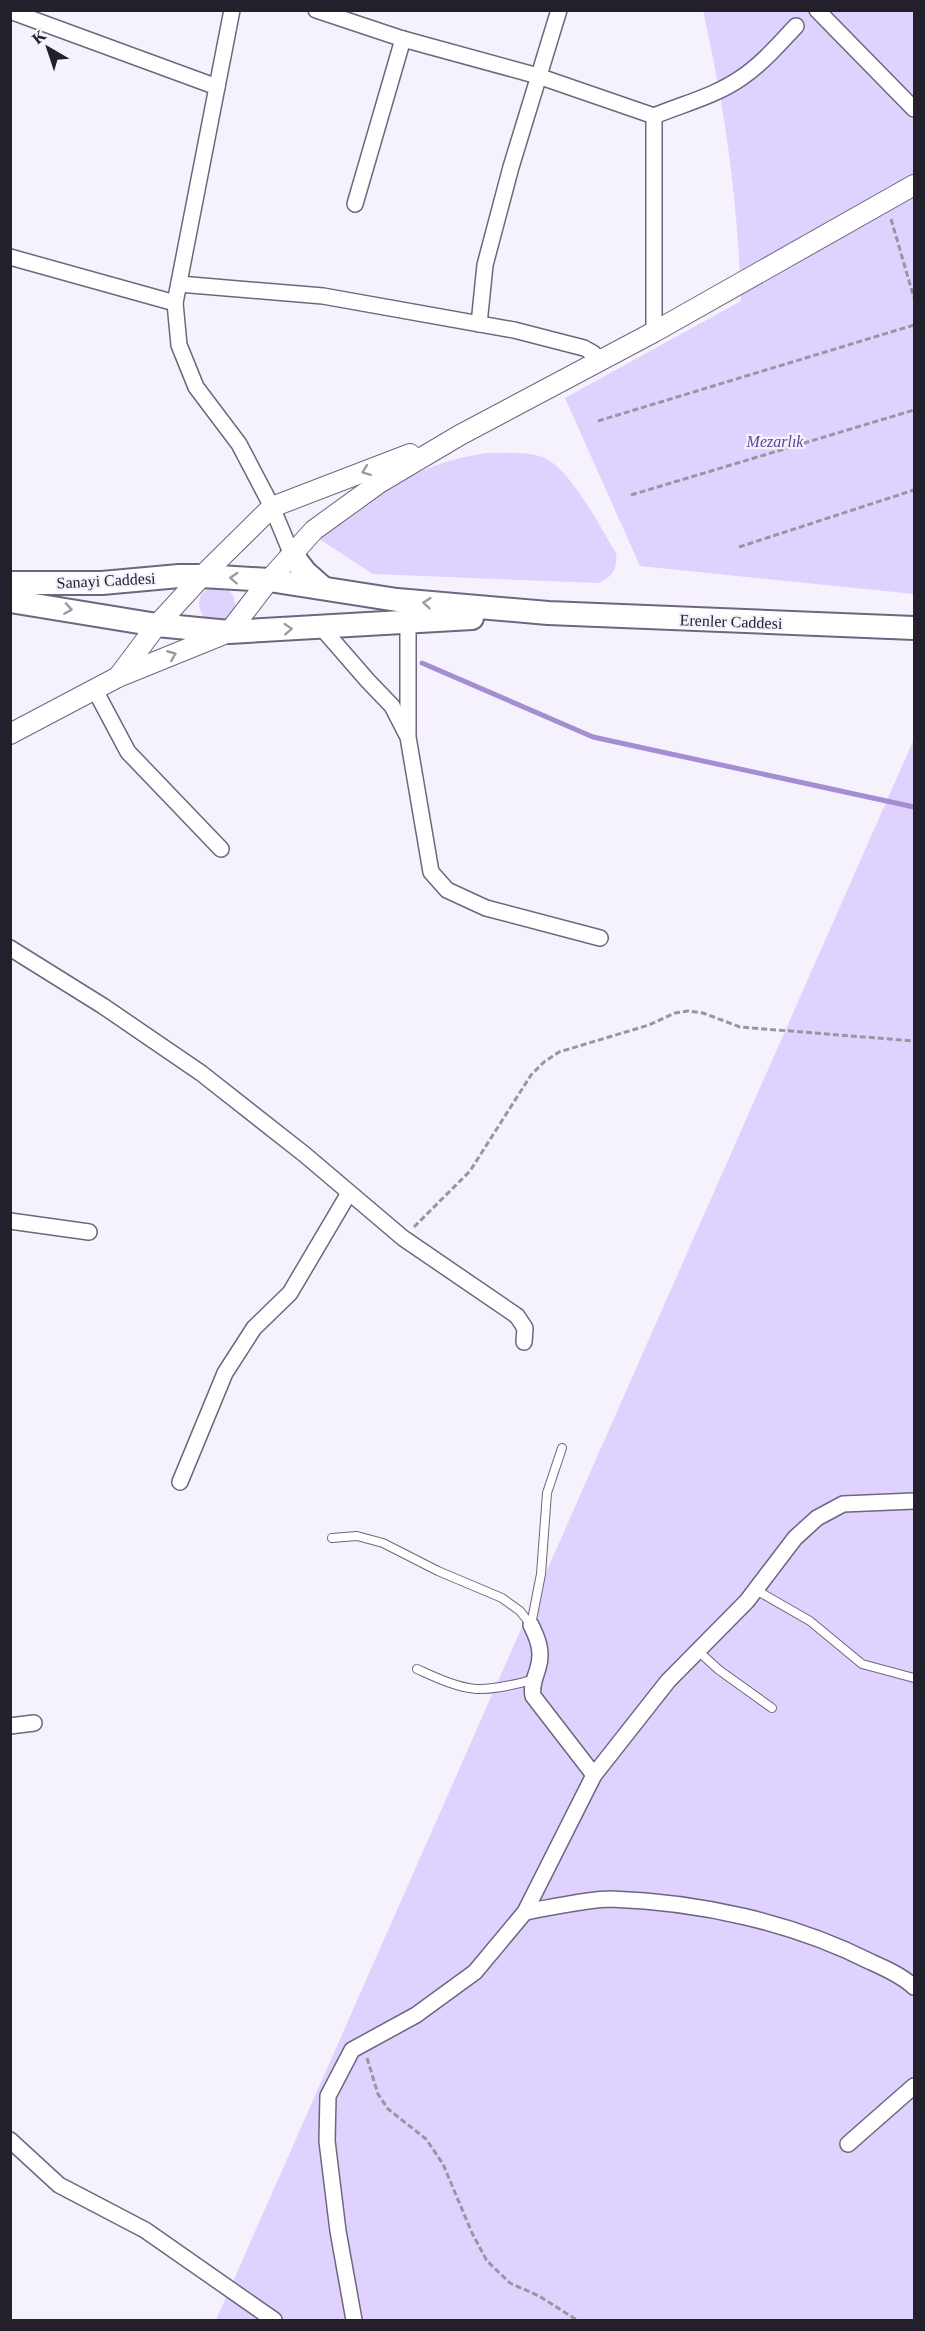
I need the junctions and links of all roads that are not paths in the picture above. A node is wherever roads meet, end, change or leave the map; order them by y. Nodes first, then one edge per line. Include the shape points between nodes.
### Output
1 (232, 10) edge
2 (316, 10) edge
3 (559, 10) edge
4 (818, 10) edge
5 (10, 11) edge
6 (796, 26) dead end
7 (403, 39) junction
8 (538, 76) junction
9 (217, 87) junction
10 (915, 109) edge
11 (654, 116) junction
12 (915, 185) edge
13 (355, 204) dead end
14 (10, 257) edge
15 (179, 284) junction
16 (175, 303) junction
17 (479, 324) junction
18 (654, 332) junction
19 (600, 361) junction
20 (460, 435) junction
21 (272, 507) junction
22 (292, 555) junction
23 (202, 576) junction
24 (269, 580) junction
25 (10, 583) edge
26 (323, 588) junction
27 (10, 601) edge
28 (548, 614) junction
29 (408, 622) junction
30 (157, 625) junction
31 (321, 627) junction
32 (915, 628) edge
33 (229, 632) junction
34 (118, 677) junction
35 (95, 690) junction
36 (10, 734) edge
37 (408, 737) junction
38 (221, 849) dead end
39 (600, 938) dead end
40 (10, 948) edge
41 (349, 1193) junction
42 (10, 1221) edge
43 (89, 1232) dead end
44 (524, 1342) dead end
45 (562, 1448) dead end
46 (180, 1482) dead end
47 (915, 1501) edge
48 (332, 1538) dead end
49 (756, 1590) junction
50 (531, 1625) junction
51 (698, 1651) junction
52 (417, 1669) dead end
53 (915, 1678) edge
54 (533, 1680) junction
55 (772, 1708) dead end
56 (34, 1723) dead end
57 (10, 1726) edge
58 (594, 1775) junction
59 (525, 1912) junction
60 (915, 1987) edge
61 (915, 2086) edge
62 (10, 2140) edge
63 (848, 2144) dead end
64 (274, 2320) edge
65 (354, 2320) edge

1 - 9 street
2 - 7 street
3 - 8 street
4 - 10 street
5 - 9 street
6 - 11 street via 742,78 708,96
7 - 8 street
7 - 13 street
8 - 11 street
8 - 17 street via 485,265
9 - 15 street
11 - 18 street
12 - 18 street
14 - 16 street
15 - 16 street
15 - 17 street via 322,296
16 - 21 street via 179,345 196,387 240,444
17 - 19 street via 584,348
18 - 19 street
19 - 20 street
20 -> 21 street
20 - 22 street via 314,530
21 - 22 street
21 - 23 street
22 - 24 street
22 - 26 main road
24 -> 23 main road, Erenler Caddesi
23 - 25 main road, Sanayi Caddesi via 102,583
23 - 30 street
24 - 26 main road, Erenler Caddesi
24 - 33 street
28 -> 26 main road, Erenler Caddesi via 397,600
27 -> 30 main road, Sanayi Caddesi
28 - 29 main road, Erenler Caddesi
28 - 32 main road, Erenler Caddesi
29 - 31 main road, Erenler Caddesi
29 - 37 street
30 - 33 main road, Sanayi Caddesi
30 - 34 street
33 -> 31 main road, Erenler Caddesi
31 - 37 street via 392,706
34 -> 33 street
34 - 35 street
35 - 36 street
35 - 38 street via 128,752
37 - 39 street via 431,872 447,890 486,908
40 - 41 street via 201,1073
41 - 44 street via 403,1238 517,1316 525,1328
41 - 46 street via 290,1293 254,1328 225,1373
42 - 43 street
45 - 50 lane via 546,1492 542,1574
47 - 49 street via 843,1504 817,1518 795,1538
48 - 50 lane via 357,1536 382,1543 502,1598
49 - 51 street
49 - 53 lane via 810,1621 862,1664
50 - 54 street via 540,1653
51 - 55 lane
51 - 58 street via 668,1682
52 - 54 lane via 475,1689
54 - 58 street via 537,1703
56 - 57 street
58 - 59 street
59 - 60 street via 608,1899 699,1907 784,1928 846,1949 905,1978
59 - 65 street via 475,1972 416,2015 352,2050 328,2096 327,2141
61 - 63 street
62 - 64 street via 59,2185 145,2230

